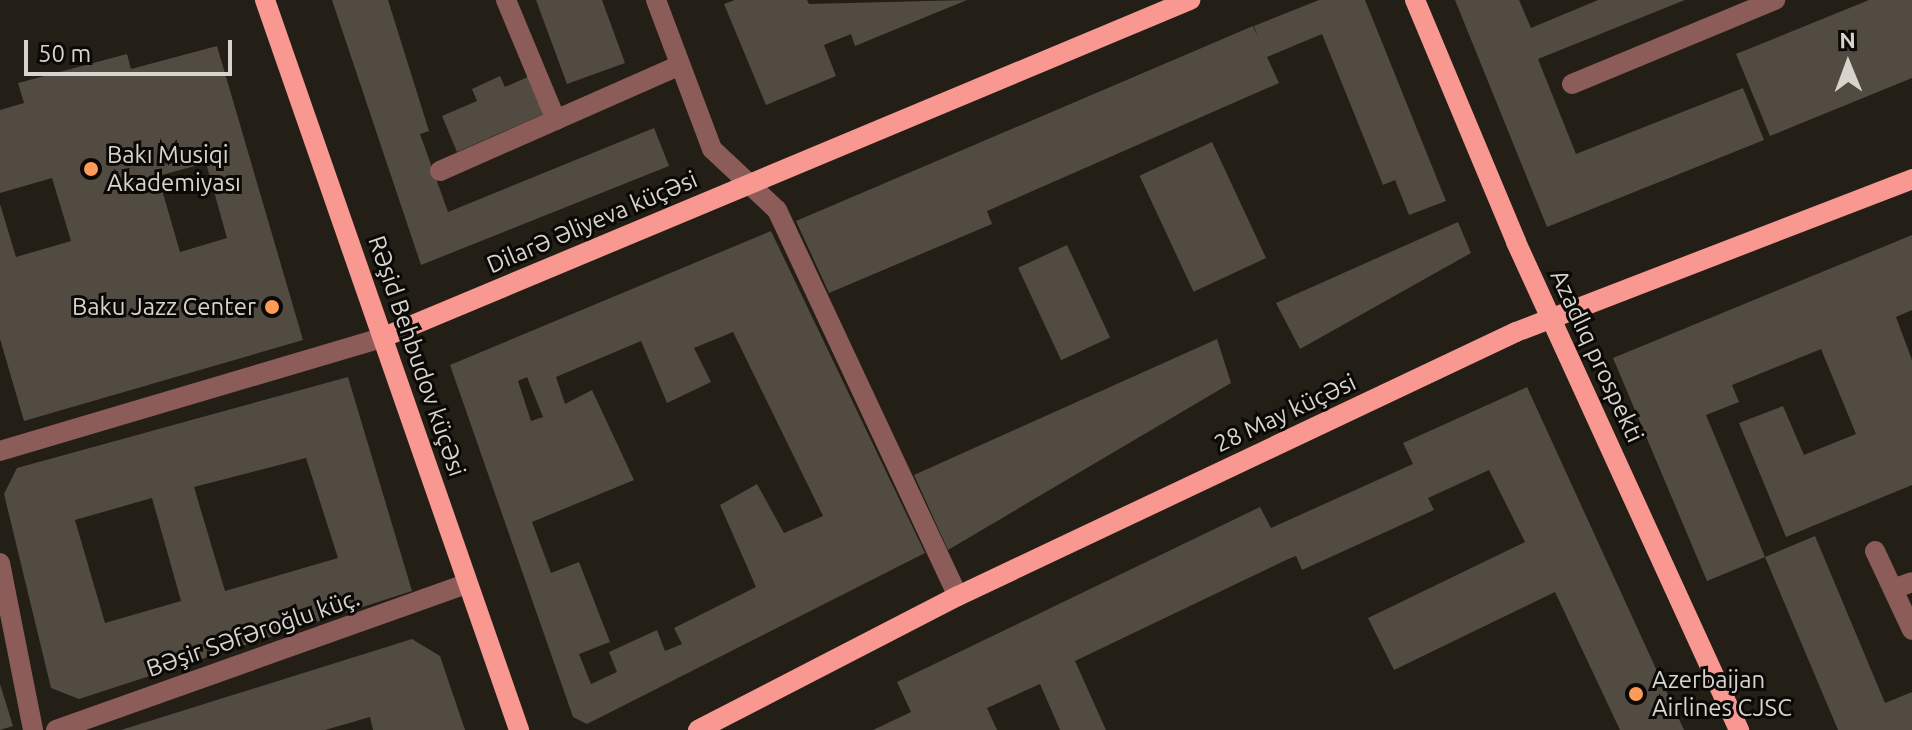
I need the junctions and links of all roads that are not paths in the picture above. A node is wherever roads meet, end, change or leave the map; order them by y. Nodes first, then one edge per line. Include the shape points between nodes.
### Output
1 (265, 0) edge
2 (506, 0) edge
3 (656, 0) edge
4 (1190, 0) edge
5 (1415, 0) edge
6 (1775, 0) edge
7 (680, 65) junction
8 (1572, 84) dead end
9 (556, 120) junction
10 (440, 171) dead end
11 (1912, 179) edge
12 (750, 183) junction
13 (1553, 318) junction
14 (384, 337) junction
15 (0, 451) edge
16 (1875, 551) dead end
17 (0, 563) edge
18 (467, 584) junction
19 (1902, 586) edge
20 (958, 596) junction
21 (1912, 630) edge
22 (33, 730) edge
23 (56, 730) edge
24 (519, 730) edge
25 (698, 730) edge
26 (1739, 730) edge

1 - 14 main road, Rəşid Behbudov küçəsi
2 - 9 street
3 - 7 street
4 - 12 main road, Dilarə Əliyeva küçəsi
5 - 13 main road, Azadlıq prospekti
6 - 8 street
7 - 9 street
7 - 12 street via 712,149 720,162
9 - 10 street
11 - 13 main road, 28 May küçəsi
12 - 14 main road, Dilarə Əliyeva küçəsi
12 - 20 street via 777,210
13 - 20 main road, 28 May küçəsi
13 - 26 main road, Azadlıq prospekti
14 - 15 street, Dilarə Əliyeva küçəsi
14 - 18 main road, Rəşid Behbudov küçəsi
16 - 19 street
17 - 22 street
18 - 23 street, Bəşir Səfəroğlu küç.
18 - 24 main road, Rəşid Behbudov küçəsi
19 - 21 street
20 - 25 main road, 28 May küçəsi

